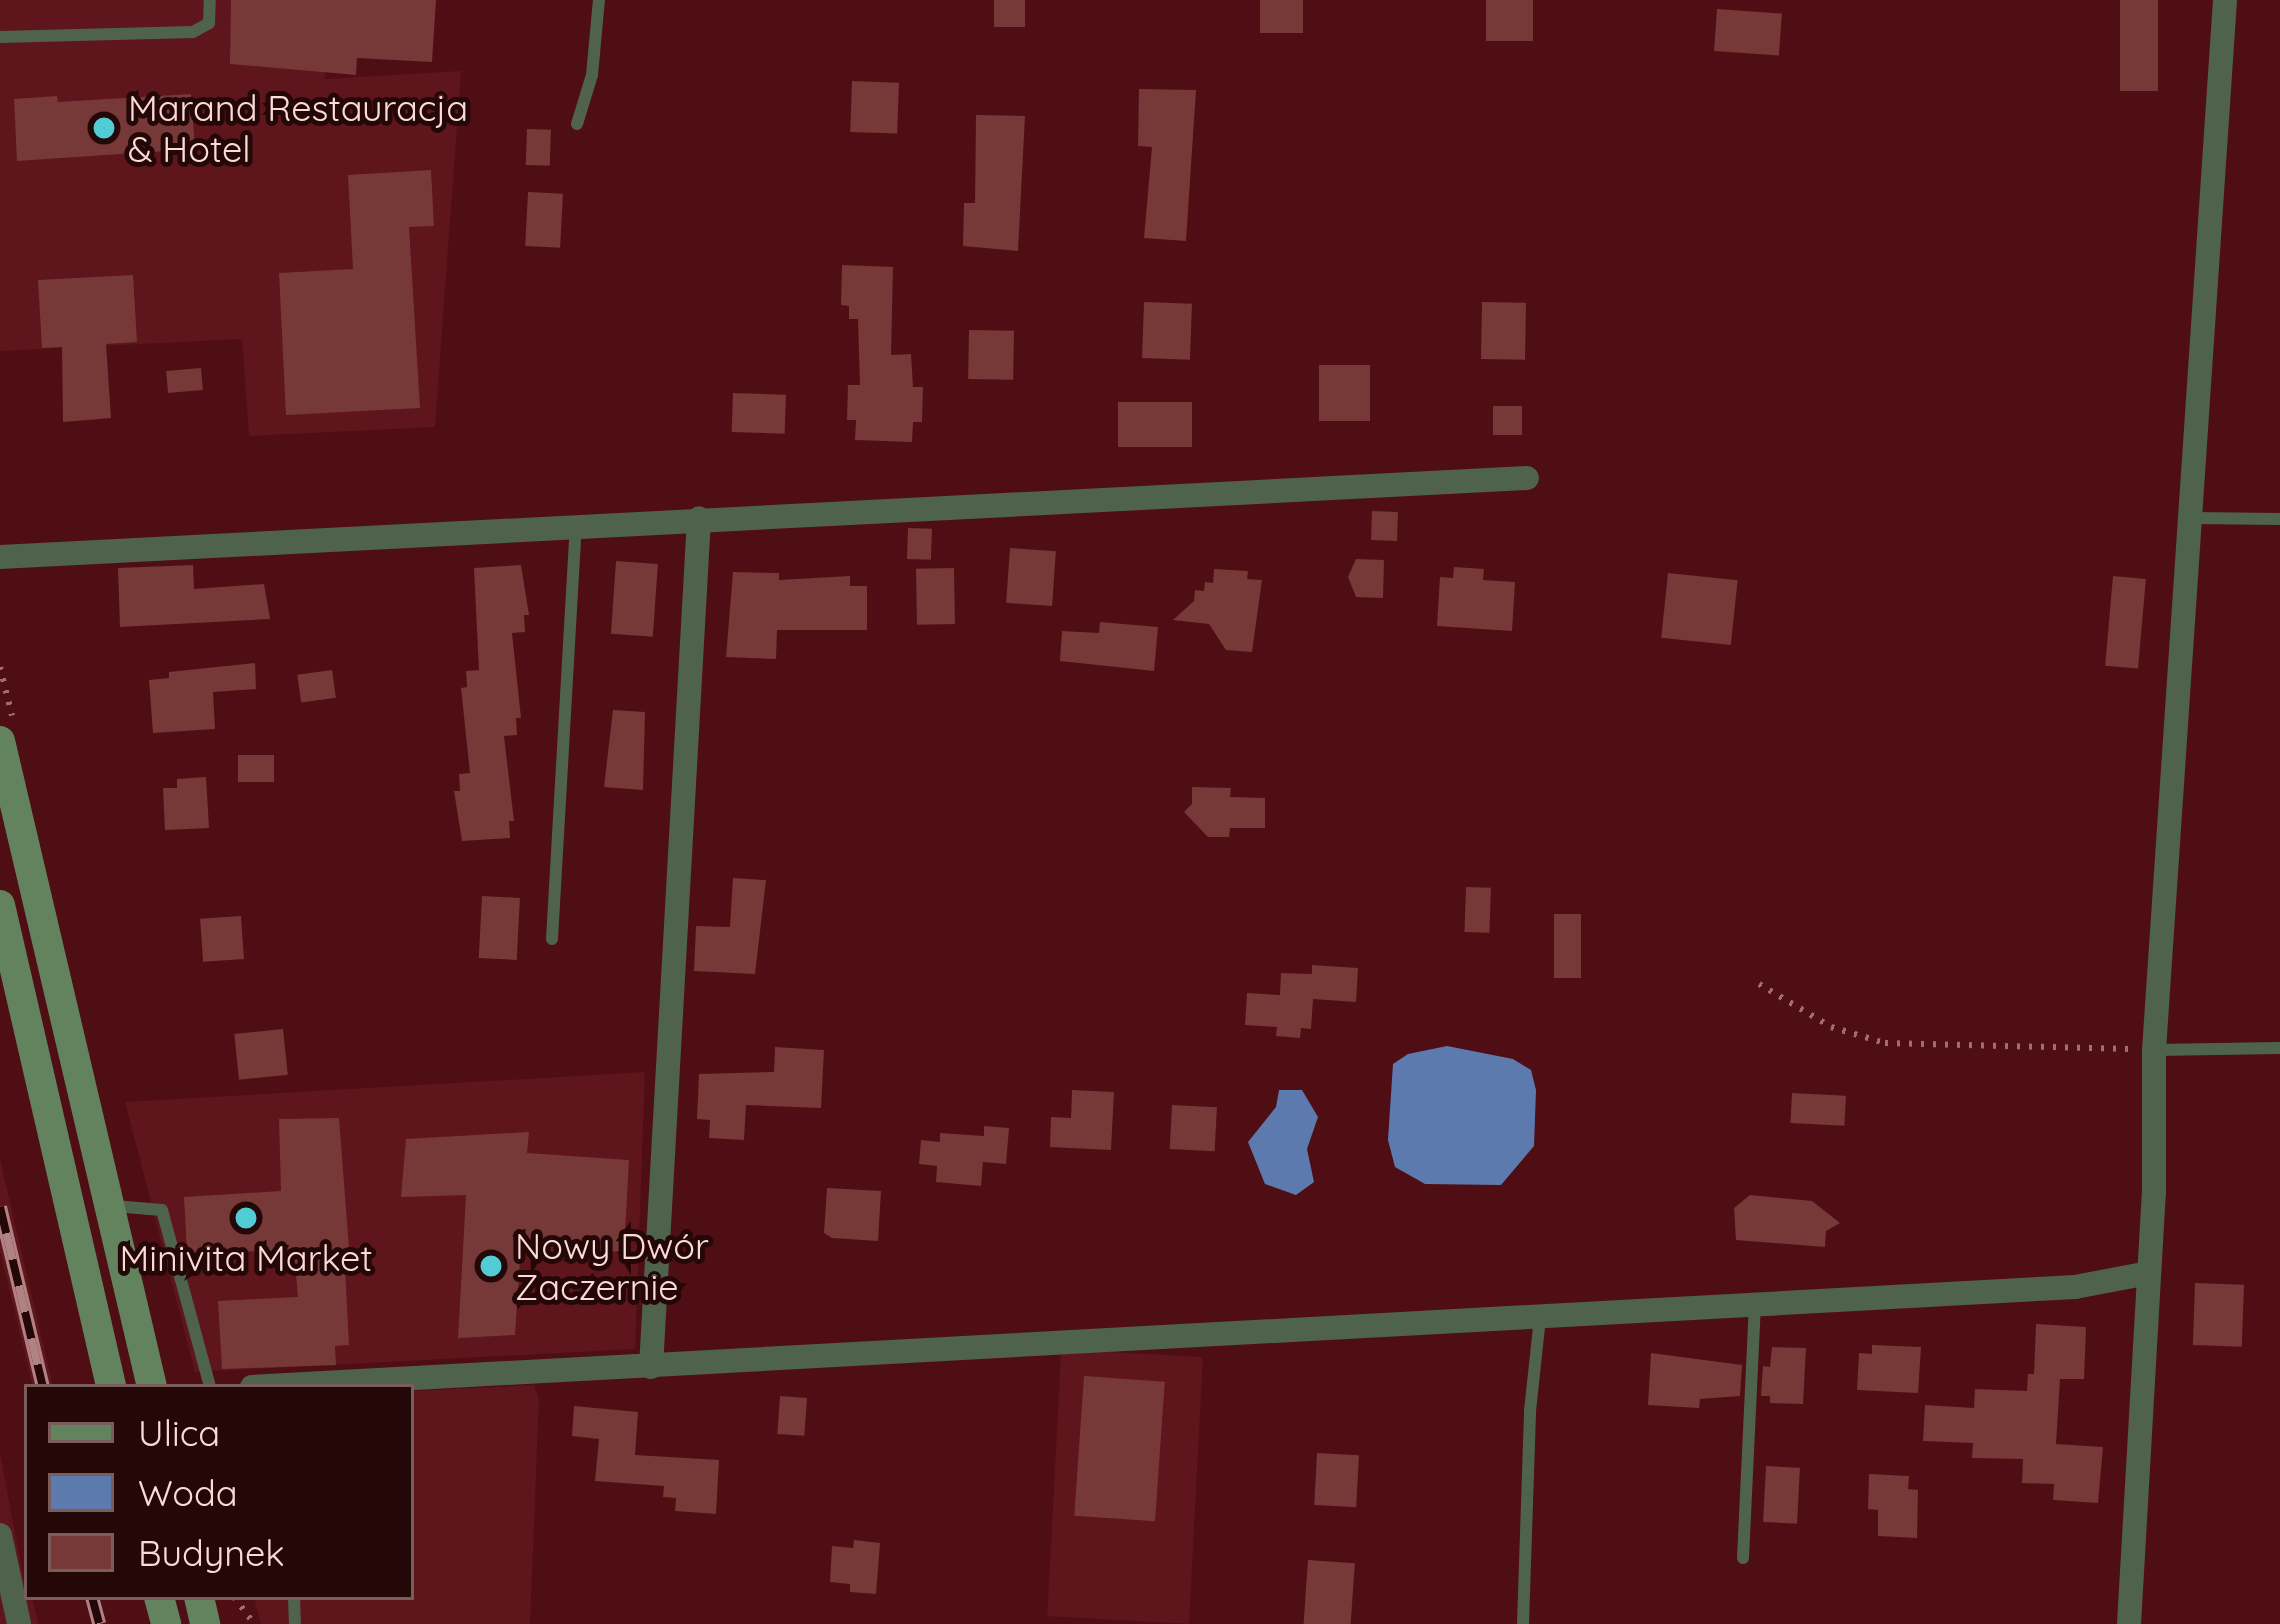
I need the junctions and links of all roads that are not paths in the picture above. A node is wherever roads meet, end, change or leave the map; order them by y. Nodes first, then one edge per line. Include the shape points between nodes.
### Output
1 (210, 0) edge
2 (598, 0) edge
3 (2225, 0) edge
4 (0, 37) edge
5 (577, 124) dead end
6 (1526, 478) dead end
7 (699, 518) junction
8 (2192, 518) junction
9 (2280, 519) edge
10 (576, 526) junction
11 (0, 557) edge
12 (0, 741) edge
13 (0, 905) edge
14 (553, 938) dead end
15 (2280, 1048) edge
16 (2153, 1050) junction
17 (110, 1205) junction
18 (2149, 1273) junction
19 (1755, 1305) junction
20 (1540, 1317) junction
21 (651, 1367) junction
22 (111, 1384) edge
23 (151, 1384) edge
24 (209, 1384) edge
25 (312, 1384) edge
26 (0, 1535) edge
27 (1742, 1558) dead end
28 (19, 1624) edge
29 (1523, 1624) edge
30 (2129, 1624) edge

1 - 4 lane via 209,23 193,32
2 - 5 lane via 592,75
3 - 8 street
6 - 7 street
7 - 10 street
7 - 21 street
8 - 9 lane
8 - 16 street
10 - 11 street
10 - 14 lane
12 - 17 main road
13 - 22 main road
15 - 16 lane
16 - 18 street
17 - 23 main road
17 - 24 lane via 162,1210
18 - 19 street via 2075,1287
18 - 30 street
19 - 20 street
19 - 27 lane
20 - 21 street
20 - 29 lane
21 - 25 street
26 - 28 street

